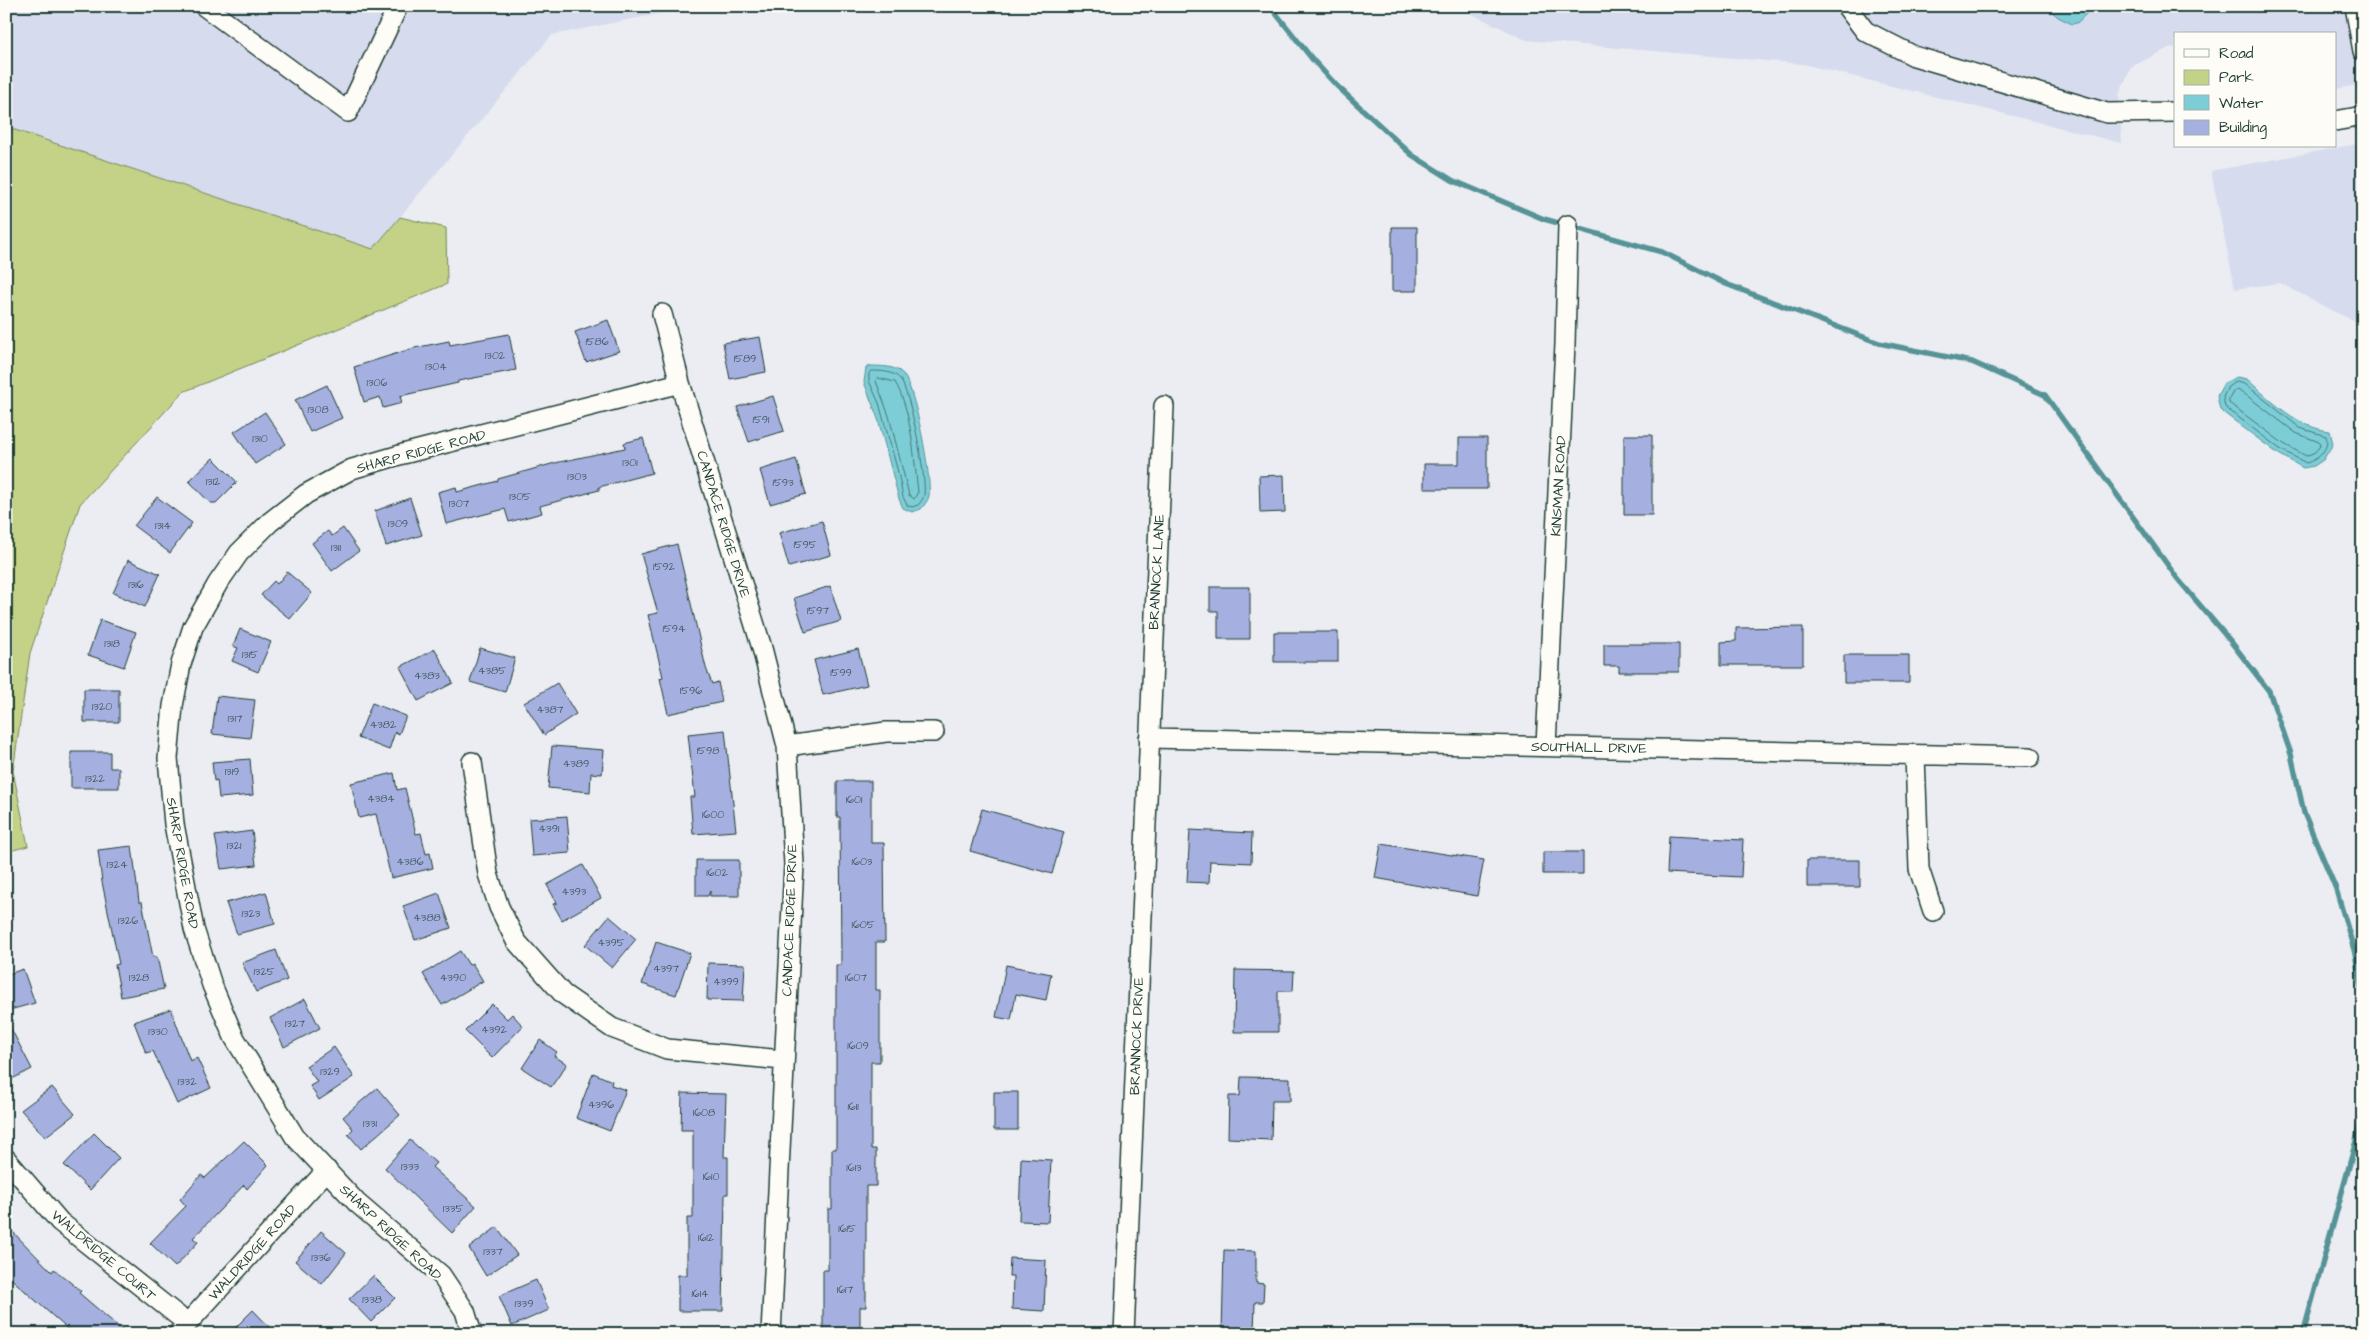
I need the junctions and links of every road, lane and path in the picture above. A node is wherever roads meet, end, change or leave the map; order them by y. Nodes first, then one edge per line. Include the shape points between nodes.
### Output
1 (204, 6) edge
2 (398, 6) edge
3 (1846, 6) edge
4 (2355, 6) edge
5 (2363, 51) edge
6 (2174, 112) edge
7 (2363, 116) edge
8 (2336, 121) edge
9 (1568, 226) dead end
10 (662, 314) dead end
11 (680, 383) junction
12 (1164, 406) dead end
13 (934, 732) dead end
14 (1148, 738) junction
15 (787, 746) junction
16 (1546, 746) junction
17 (1915, 755) junction
18 (2030, 757) dead end
19 (472, 762) dead end
20 (1934, 910) dead end
21 (783, 1060) junction
22 (6, 1159) edge
23 (327, 1170) junction
24 (183, 1329) edge
25 (472, 1334) edge
26 (771, 1334) edge
27 (1124, 1334) edge

1 - 2 street via 348,112
3 - 6 street via 1865,31 1914,56 2107,113
4 - 5 street
7 - 8 street
9 - 16 street, KINSMAN ROAD
10 - 11 street, CANDACE RIDGE DRIVE
11 - 15 street, CANDACE RIDGE DRIVE via 762,648
11 - 23 street, SHARP RIDGE ROAD via 352,469 306,494 270,522 239,553 193,627 180,664 168,758 174,824 194,929 212,985 234,1037 295,1137
12 - 14 street, BRANNOCK LANE
13 - 15 street via 886,732
14 - 16 street, SOUTHALL DRIVE
14 - 27 street, BRANNOCK DRIVE
15 - 21 street, CANDACE RIDGE DRIVE via 794,864
16 - 17 street, SOUTHALL DRIVE
17 - 18 street, SOUTHALL DRIVE
17 - 20 street via 1919,870
19 - 21 street via 488,874 500,907 516,940 563,994 612,1028 667,1049
21 - 26 street, CANDACE RIDGE DRIVE
22 - 24 street, WALDRIDGE COURT via 60,1222
23 - 24 street, WALDRIDGE ROAD
23 - 25 street, SHARP RIDGE ROAD via 357,1203 441,1276 465,1311

